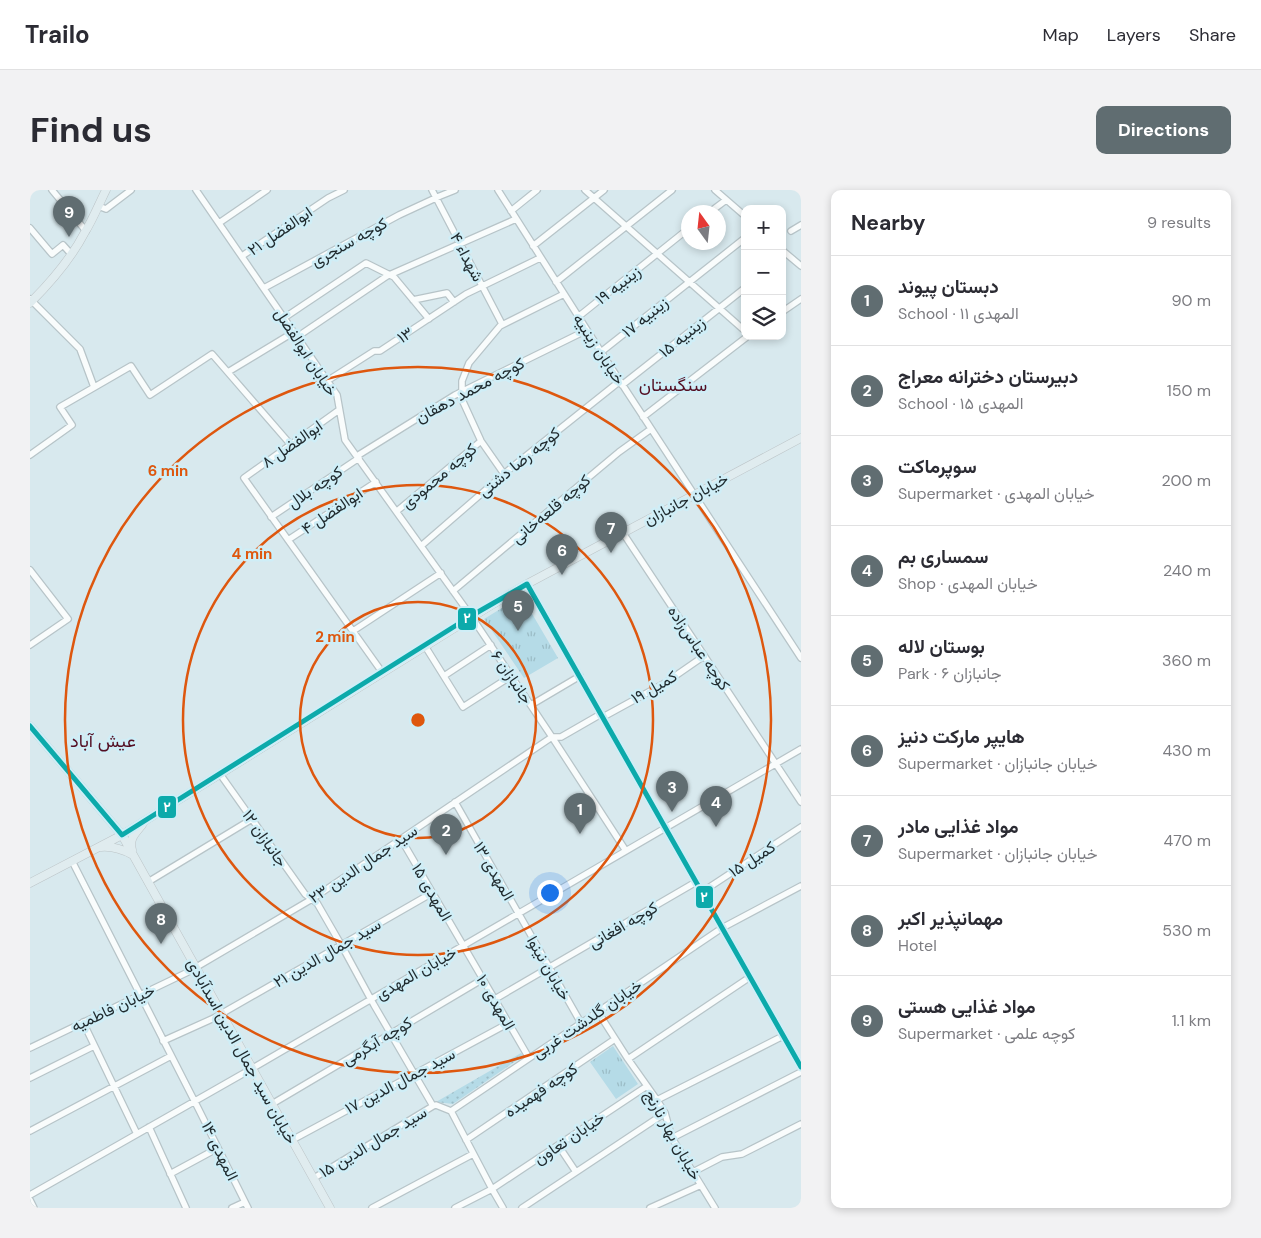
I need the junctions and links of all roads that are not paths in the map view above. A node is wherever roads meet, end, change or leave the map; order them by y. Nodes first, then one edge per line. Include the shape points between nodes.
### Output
1 (52, 190) edge
2 (106, 190) edge
3 (131, 190) edge
4 (197, 190) edge
5 (267, 190) edge
6 (344, 190) edge
7 (432, 190) edge
8 (455, 190) edge
9 (498, 190) edge
10 (537, 190) edge
11 (585, 190) edge
12 (604, 190) edge
13 (672, 190) edge
14 (715, 190) edge
15 (436, 198) junction
16 (594, 198) junction
17 (726, 200) junction
18 (719, 205) edge
19 (98, 206) junction
20 (511, 211) junction
21 (741, 213) edge
22 (516, 220) junction
23 (219, 223) junction
24 (801, 225) edge
25 (626, 226) junction
26 (30, 228) edge
27 (791, 231) dead end
28 (86, 232) junction
29 (681, 235) edge
30 (741, 241) edge
31 (460, 244) junction
32 (533, 246) junction
33 (71, 254) junction
34 (657, 254) junction
35 (786, 255) edge
36 (242, 256) junction
37 (540, 258) junction
38 (801, 266) edge
39 (390, 275) junction
40 (556, 282) junction
41 (689, 282) junction
42 (482, 286) junction
43 (264, 288) junction
44 (741, 291) edge
45 (564, 294) junction
46 (801, 299) edge
47 (413, 300) junction
48 (31, 302) edge
49 (454, 302) junction
50 (719, 308) junction
51 (786, 309) edge
52 (578, 317) junction
53 (284, 318) junction
54 (428, 319) junction
55 (502, 324) junction
56 (741, 327) edge
57 (586, 330) junction
58 (295, 334) junction
59 (743, 340) edge
60 (601, 352) junction
61 (228, 372) junction
62 (327, 381) junction
63 (621, 383) junction
64 (94, 387) junction
65 (460, 392) junction
66 (339, 410) junction
67 (643, 417) junction
68 (651, 429) junction
69 (801, 438) edge
70 (481, 441) junction
71 (291, 445) junction
72 (30, 455) edge
73 (358, 457) junction
74 (504, 474) junction
75 (376, 482) junction
76 (694, 495) junction
77 (397, 512) junction
78 (271, 516) junction
79 (623, 533) junction
80 (288, 540) junction
81 (421, 546) junction
82 (30, 570) edge
83 (440, 573) junction
84 (528, 584) junction
85 (453, 591) junction
86 (471, 616) junction
87 (353, 631) junction
88 (30, 645) edge
89 (491, 645) junction
90 (425, 646) junction
91 (704, 656) junction
92 (801, 658) edge
93 (382, 672) junction
94 (444, 676) junction
95 (511, 676) junction
96 (580, 676) junction
97 (531, 706) junction
98 (602, 715) junction
99 (30, 726) edge
100 (552, 737) junction
101 (801, 749) edge
102 (776, 764) junction
103 (220, 774) junction
104 (455, 802) junction
105 (801, 802) edge
106 (252, 819) junction
107 (145, 821) junction
108 (801, 827) edge
109 (666, 828) junction
110 (122, 835) junction
111 (401, 839) junction
112 (98, 847) junction
113 (626, 851) junction
114 (133, 855) junction
115 (72, 861) junction
116 (31, 880) edge
117 (148, 882) junction
118 (696, 882) junction
119 (801, 886) edge
120 (702, 892) junction
121 (432, 893) junction
122 (312, 899) junction
123 (518, 914) junction
124 (722, 928) junction
125 (342, 945) junction
126 (463, 946) junction
127 (196, 968) junction
128 (549, 968) junction
129 (750, 976) junction
130 (483, 979) junction
131 (141, 995) junction
132 (371, 999) junction
133 (495, 999) junction
134 (598, 1012) junction
135 (221, 1014) junction
136 (83, 1022) junction
137 (509, 1023) junction
138 (581, 1023) junction
139 (391, 1033) junction
140 (783, 1036) junction
141 (616, 1039) junction
142 (163, 1041) junction
143 (94, 1046) junction
144 (30, 1048) edge
145 (171, 1056) junction
146 (529, 1058) junction
147 (628, 1059) junction
148 (801, 1067) edge
149 (252, 1068) junction
150 (801, 1072) edge
151 (414, 1074) junction
152 (30, 1078) edge
153 (114, 1086) junction
154 (647, 1086) junction
155 (657, 1100) junction
156 (194, 1102) junction
157 (272, 1104) junction
158 (433, 1106) junction
159 (451, 1111) junction
160 (665, 1113) junction
161 (801, 1124) edge
162 (149, 1128) junction
163 (30, 1131) edge
164 (137, 1134) junction
165 (672, 1138) junction
166 (292, 1140) junction
167 (466, 1140) junction
168 (558, 1145) junction
169 (218, 1148) junction
170 (473, 1154) junction
171 (576, 1172) junction
172 (693, 1172) junction
173 (170, 1174) junction
174 (314, 1178) junction
175 (701, 1185) junction
176 (492, 1190) junction
177 (30, 1195) edge
178 (30, 1200) edge
179 (245, 1202) junction
180 (34, 1208) edge
181 (186, 1208) edge
182 (232, 1208) edge
183 (248, 1208) edge
184 (330, 1208) edge
185 (372, 1208) edge
186 (455, 1208) edge
187 (504, 1208) edge
188 (522, 1208) edge
189 (650, 1208) edge
190 (715, 1208) edge

1 - 28 street
2 - 19 main road
3 - 19 street via 106,209
4 - 23 street, خیابان ابوالفضل
5 - 23 street
6 - 36 street, ابوالفضل ۲۱
7 - 15 street, شهداء ۴
8 - 15 street, کوچه سنجری
9 - 20 street, خیابان زینبیه
10 - 20 street
11 - 16 street
12 - 16 street
13 - 25 street
14 - 17 street
15 - 31 street, شهداء ۴
15 - 43 street, کوچه سنجری
16 - 25 street
16 - 32 street
17 - 18 street
17 - 21 street
19 - 28 main road
20 - 22 street, خیابان زینبیه
22 - 31 street
22 - 32 street, خیابان زینبیه
23 - 36 street, خیابان ابوالفضل
24 - 27 street
25 - 34 street
25 - 40 street
26 - 33 street via 52,254 63,245
28 - 33 main road
29 - 34 street, زینبیه ۱۹
30 - 41 street, زینبیه ۱۷
31 - 39 street
31 - 42 street, شهداء ۴
32 - 37 street, خیابان زینبیه
33 - 48 main road
34 - 41 street
34 - 52 street, زینبیه ۱۹
35 - 38 street
36 - 43 street, خیابان ابوالفضل
37 - 40 street, خیابان زینبیه
37 - 42 street, ۱۳
39 - 47 street
39 - 53 street via 366,263
39 - 58 street
40 - 45 street, خیابان زینبیه
41 - 50 street
41 - 60 street, زینبیه ۱۷
42 - 49 street, ۱۳
42 - 55 street, شهداء ۴
43 - 53 street, خیابان ابوالفضل
44 - 50 street, زینبیه ۱۵
45 - 52 street, خیابان زینبیه
45 - 55 street
46 - 51 street
47 - 49 street via 447,293
47 - 54 street
48 - 64 street via 80,349
49 - 54 street, ۱۳
50 - 56 street
50 - 63 street, زینبیه ۱۵
52 - 57 street, خیابان زینبیه
53 - 58 street, خیابان ابوالفضل
54 - 62 street, ۱۳
55 - 65 street via 469,363
57 - 60 street, خیابان زینبیه
57 - 65 street, کوچه محمد دهقان
58 - 61 street
58 - 62 street, خیابان ابوالفضل
59 - 67 street
60 - 63 street, خیابان زینبیه
61 - 64 street via 212,354 150,395 131,366
61 - 71 street
62 - 66 street, خیابان ابوالفضل via 337,394
63 - 67 street, خیابان زینبیه
63 - 74 street, کوچه رضا دشتی
64 - 72 street via 60,407 72,425
65 - 70 street
65 - 73 street, کوچه محمد دهقان
66 - 71 street, ابوالفضل ۸
66 - 73 street, خیابان ابوالفضل via 345,440
67 - 68 street, خیابان زینبیه
68 - 76 street, خیابان زینبیه
68 - 85 street, کوچه قلعه‌خانی
69 - 76 main road, خیابان جانبازان
70 - 74 street
70 - 77 street, کوچه محمودی
71 - 78 street, ابوالفضل ۸ via 244,478
73 - 75 street, خیابان ابوالفضل
73 - 78 street, کوچه بلال
74 - 81 street, کوچه رضا دشتی
75 - 77 street, خیابان ابوالفضل
75 - 80 street, ابوالفضل ۴
76 - 79 main road, خیابان جانبازان
76 - 92 street, خیابان زینبیه
77 - 81 street, خیابان ابوالفضل
78 - 80 street
79 - 84 main road, خیابان جانبازان
79 - 91 street, کوچه عباس‌زاده
80 - 87 street
81 - 83 street, خیابان ابوالفضل
82 - 88 street via 68,619
83 - 85 street, خیابان ابوالفضل
83 - 87 street
84 - 86 main road, خیابان جانبازان
84 - 96 street
85 - 86 street, خیابان ابوالفضل
86 - 89 street, جانبازان ۶
86 - 90 main road, خیابان جانبازان
87 - 93 street
89 - 94 street
89 - 95 street, جانبازان ۶
90 - 93 main road, خیابان جانبازان
90 - 94 street
91 - 98 street, کمیل ۱۹ via 665,683
91 - 102 street, کوچه عباس‌زاده
93 - 103 main road, خیابان جانبازان
94 - 95 street via 463,707
95 - 97 street, جانبازان ۶
96 - 97 street
96 - 98 street
97 - 100 street, جانبازان ۶
98 - 100 street, کمیل ۱۹ via 560,737
98 - 109 street
99 - 110 main road, خیابان سید جمال الدین اسدآبادی
100 - 104 street, سید جمال الدین ۲۳
100 - 113 street, جانبازان ۶
101 - 102 street, خیابان المهدی
102 - 105 street, کوچه عباس‌زاده
102 - 109 street, خیابان المهدی
103 - 106 street, جانبازان ۱۲
103 - 107 main road, خیابان جانبازان
104 - 111 street, سید جمال الدین ۲۳
104 - 123 street, المهدی ۱۳
106 - 117 street
106 - 122 street, جانبازان ۱۲ via 305,894
107 - 110 main road, خیابان جانبازان
107 - 114 main road via 130,842
108 - 120 street, کمیل ۱۵
109 - 113 street, خیابان المهدی
109 - 118 street
110 - 112 main road, خیابان جانبازان
110 - 114 main road, خیابان سید جمال الدین اسدآبادی
111 - 121 street, المهدی ۱۵
111 - 122 street, سید جمال الدین ۲۳
112 - 114 main road via 108,846
112 - 115 main road, خیابان جانبازان
113 - 123 street, خیابان المهدی
114 - 117 main road, خیابان سید جمال الدین اسدآبادی
115 - 116 main road, خیابان جانبازان
115 - 131 street, المهدی ۱۴
117 - 127 main road, خیابان سید جمال الدین اسدآبادی
118 - 120 street
118 - 128 street, کوچه افغانی
119 - 124 street, خیابان گلدشت غربی
120 - 124 street
121 - 125 street, سید جمال الدین ۲۱
121 - 126 street, المهدی ۱۵
122 - 125 street, جانبازان ۱۲
122 - 127 street, سید جمال الدین ۲۳
123 - 126 street, خیابان المهدی
123 - 128 street, خیابان نینوا
124 - 129 street
124 - 134 street, خیابان گلدشت غربی
125 - 132 street, جانبازان ۱۲
125 - 135 street, سید جمال الدین ۲۱
126 - 130 street, المهدی ۱۰
126 - 132 street, خیابان المهدی
127 - 131 street, خیابان فاطمیه
127 - 135 main road, خیابان سید جمال الدین اسدآبادی
128 - 133 street, کوچه افغانی
128 - 138 street, خیابان نینوا
129 - 140 street
129 - 147 street
130 - 133 street, المهدی ۱۰
130 - 139 street, کوچه آبگرمی
131 - 136 street, خیابان فاطمیه
131 - 142 street, المهدی ۱۴
132 - 139 street, جانبازان ۱۲
132 - 149 street, خیابان المهدی
133 - 137 street, المهدی ۱۰
134 - 138 street, خیابان گلدشت غربی
134 - 141 street, خیابان بهار نارنج
135 - 142 street, سید جمال الدین ۲۱
135 - 149 main road, خیابان سید جمال الدین اسدآبادی
136 - 143 street
136 - 144 street, خیابان فاطمیه
137 - 146 street, المهدی ۱۰
137 - 151 street, سید جمال الدین ۱۷
138 - 146 street, خیابان گلدشت غربی
139 - 151 street, جانبازان ۱۲
139 - 157 street, کوچه آبگرمی
140 - 148 street
140 - 155 street
141 - 147 street, خیابان بهار نارنج
141 - 167 street, کوچه فهمیده
142 - 145 street, المهدی ۱۴
143 - 152 street
143 - 153 street
145 - 153 street
145 - 156 street, المهدی ۱۴
146 - 159 street, خیابان گلدشت غربی
147 - 154 street, خیابان بهار نارنج
149 - 156 street, خیابان المهدی
149 - 157 main road, خیابان سید جمال الدین اسدآبادی
150 - 165 street
151 - 158 street, جانبازان ۱۲
151 - 166 street, سید جمال الدین ۱۷
153 - 163 street
153 - 164 street
154 - 155 street, خیابان بهار نارنج
154 - 168 street, خیابان تعاون
155 - 160 street, خیابان بهار نارنج
156 - 162 street, خیابان المهدی
156 - 169 street, المهدی ۱۴
157 - 166 main road, خیابان سید جمال الدین اسدآبادی
158 - 159 street
158 - 174 street, سید جمال الدین ۱۵
159 - 167 street
160 - 165 street, خیابان بهار نارنج
160 - 171 street
161 - 172 street via 743,1154 722,1157
162 - 164 street, خیابان المهدی
162 - 173 street
164 - 177 street, خیابان المهدی
165 - 172 street, خیابان بهار نارنج
166 - 174 main road, خیابان سید جمال الدین اسدآبادی
167 - 170 street
168 - 171 street
168 - 176 street, خیابان تعاون
169 - 173 street
169 - 179 street, المهدی ۱۴
170 - 176 street
170 - 185 street
171 - 188 street
172 - 175 street, خیابان بهار نارنج
173 - 181 street
174 - 184 main road, خیابان سید جمال الدین اسدآبادی
175 - 189 street
175 - 190 street, خیابان بهار نارنج
176 - 186 street, خیابان تعاون
176 - 187 street
178 - 180 street
179 - 182 street
179 - 183 street, المهدی ۱۴

